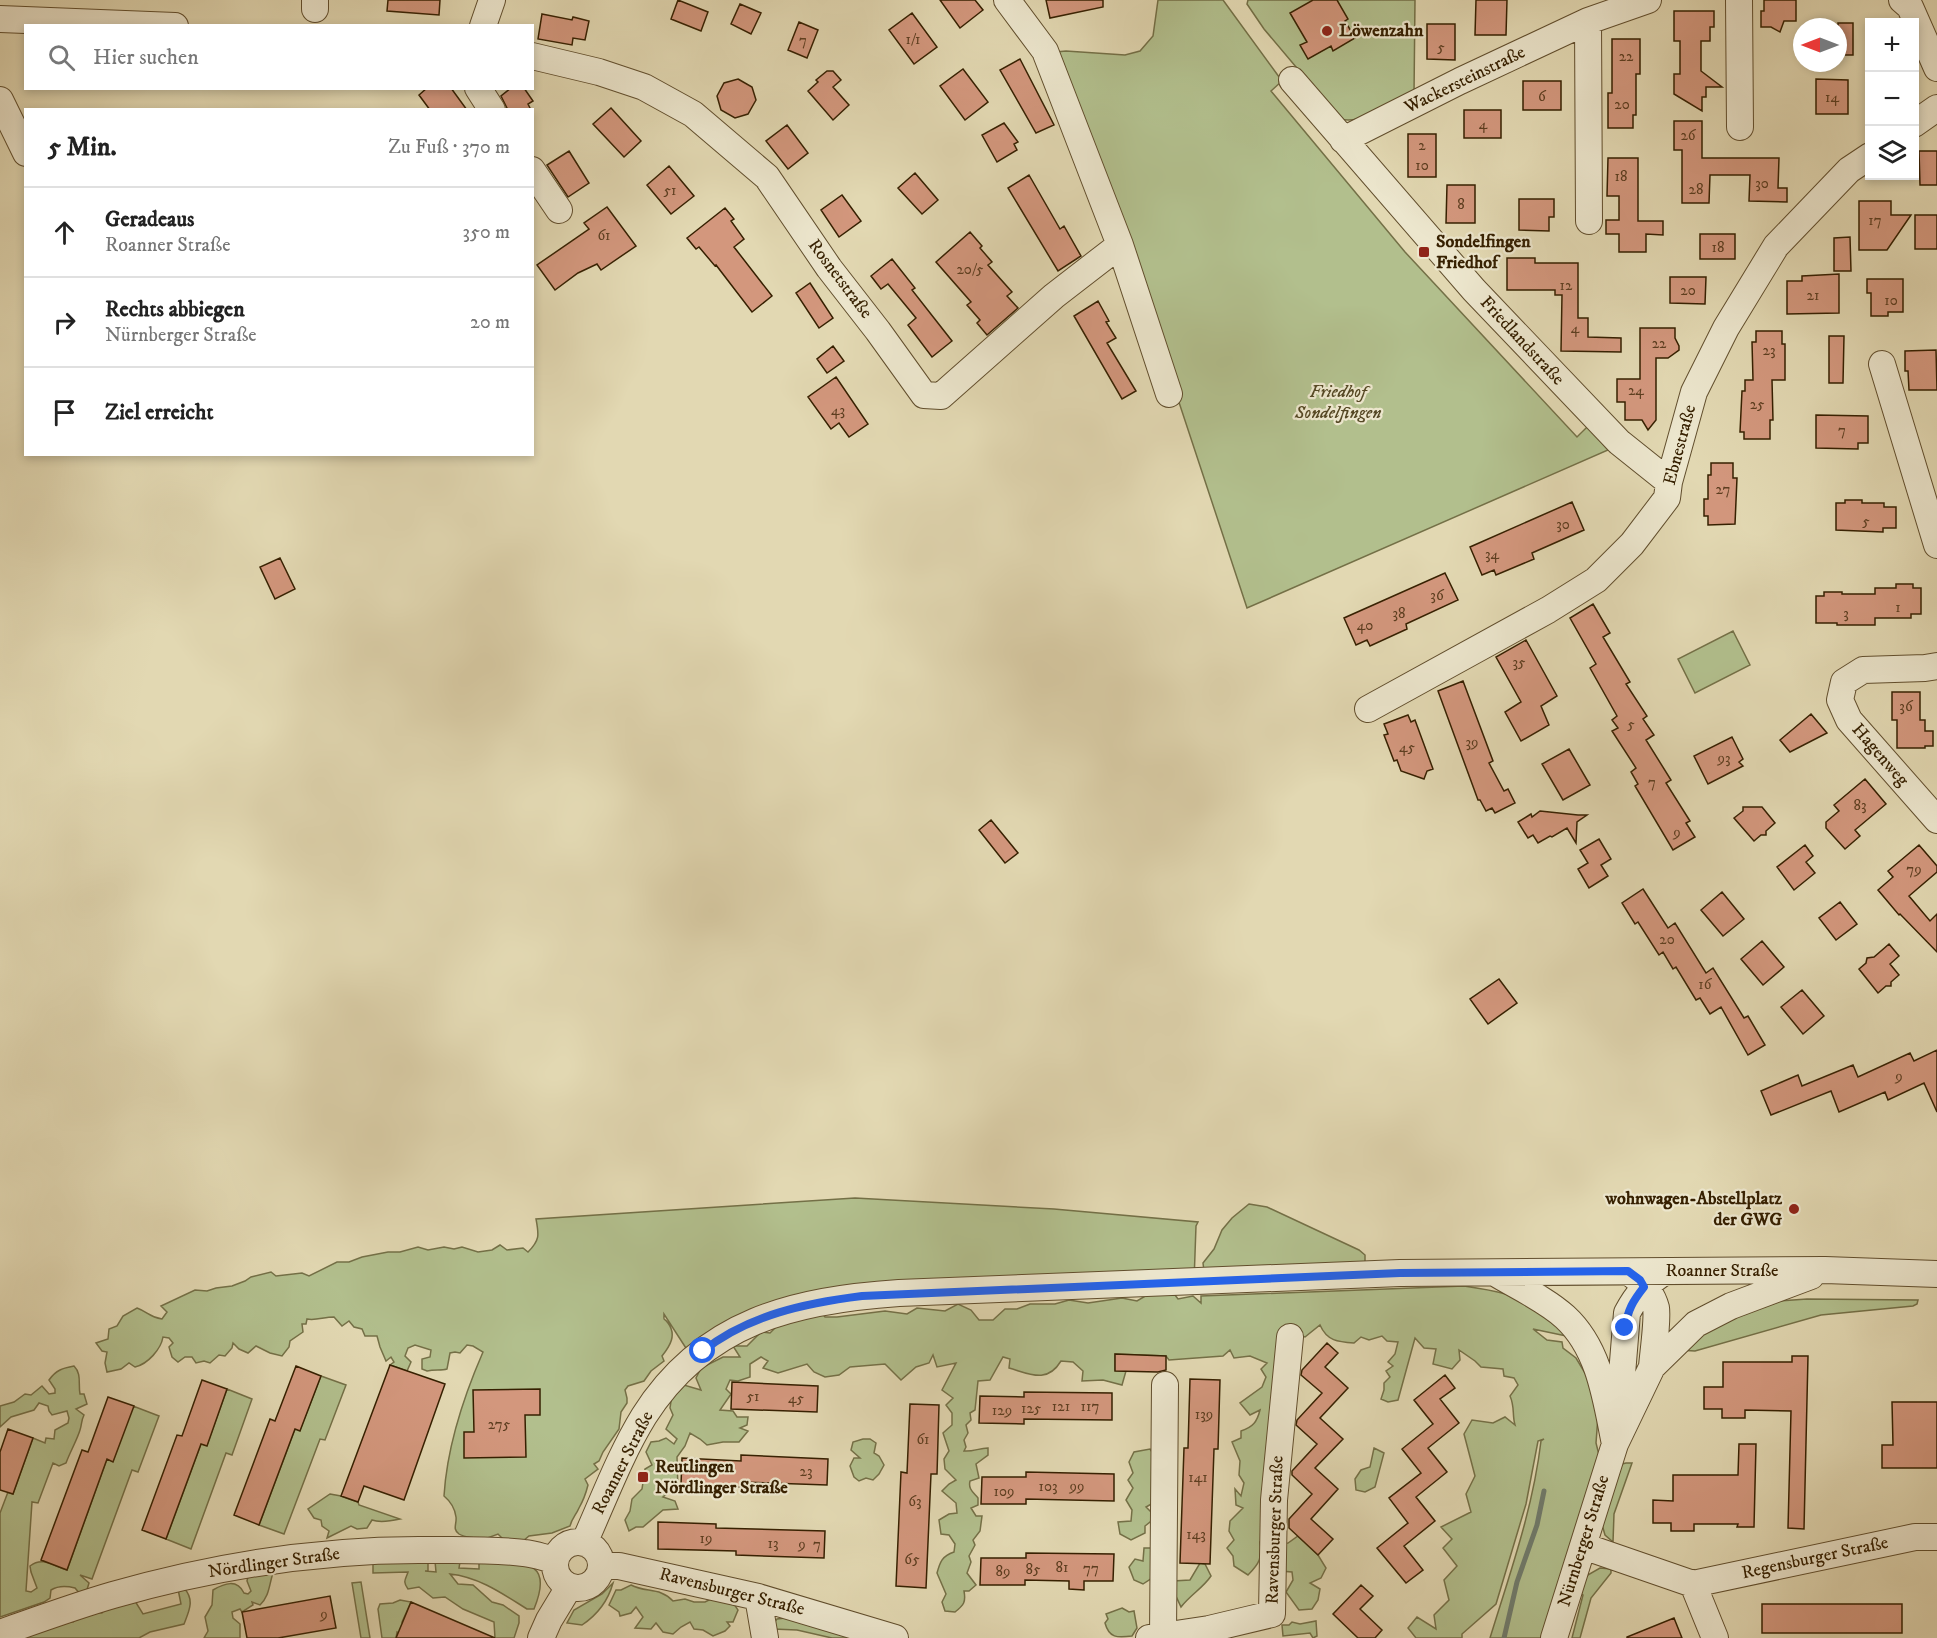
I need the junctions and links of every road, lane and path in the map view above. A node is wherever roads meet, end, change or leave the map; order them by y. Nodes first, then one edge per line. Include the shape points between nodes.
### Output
1 (492, 0) edge
2 (1007, 0) edge
3 (1648, 0) edge
4 (1739, 0) edge
5 (1907, 2) edge
6 (58, 10) edge
7 (0, 19) edge
8 (1588, 21) junction
9 (160, 24) edge
10 (484, 24) edge
11 (534, 56) edge
12 (1937, 68) edge
13 (1292, 80) dead end
14 (479, 90) edge
15 (0, 100) edge
16 (491, 108) edge
17 (1937, 108) edge
18 (1919, 121) edge
19 (1740, 127) dead end
20 (1343, 140) junction
21 (24, 149) edge
22 (1865, 159) edge
23 (534, 173) edge
24 (559, 210) dead end
25 (1589, 221) dead end
26 (1120, 246) junction
27 (1882, 364) dead end
28 (1169, 394) dead end
29 (1669, 482) junction
30 (1937, 545) edge
31 (1937, 666) edge
32 (1368, 709) dead end
33 (1937, 820) edge
34 (1825, 1270) junction
35 (1666, 1271) joint
36 (1493, 1272) junction
37 (1937, 1274) edge
38 (1636, 1279) junction
39 (1290, 1337) dead end
40 (1652, 1367) junction
41 (1166, 1385) dead end
42 (1615, 1444) junction
43 (1937, 1537) edge
44 (585, 1544) junction
45 (1583, 1546) junction
46 (555, 1560) junction
47 (601, 1566) junction
48 (1693, 1584) junction
49 (568, 1587) junction
50 (758, 1597) junction
51 (0, 1633) edge
52 (1156, 1637) edge
53 (541, 1638) edge
54 (765, 1638) edge
55 (895, 1638) edge
56 (1554, 1638) edge
57 (1715, 1638) edge

1 - 10 street
2 - 26 street via 1045,51
3 - 8 street, Wackersteinstraße
4 - 19 street
5 - 12 street
6 - 7 street
6 - 9 street
8 - 20 street, Wackersteinstraße
8 - 25 street
11 - 26 street, Rosnetstraße via 644,87 693,114 767,177 924,395 941,396 1054,296
13 - 20 street, Friedlandstraße
14 - 16 street
15 - 21 street
17 - 18 street
20 - 29 street, Friedlandstraße via 1548,369 1619,442
22 - 29 street, Ebnestraße via 1849,170 1776,246 1726,328 1694,392
23 - 24 street
26 - 28 street
27 - 30 street
29 - 32 street, Ebnestraße via 1667,498 1632,544 1596,580
31 - 33 street, Hagenweg via 1863,670 1844,682 1840,700 1849,720
34 - 35 street, Roanner Straße
34 - 37 street, Roanner Straße
34 - 40 street, Nürnberger Straße via 1731,1306 1696,1324
35 - 38 street, Nürnberger Straße
36 - 38 street, Roanner Straße
36 - 42 street via 1550,1306 1576,1328 1600,1377
36 - 44 street, Roanner Straße via 899,1293 837,1299 783,1311 714,1343 674,1377 632,1436
38 - 40 street, Nürnberger Straße via 1656,1309
38 - 42 street, Nürnberger Straße via 1628,1313
39 - 52 street, Ravensburger Straße via 1274,1500 1272,1614
40 - 42 street, Nürnberger Straße
41 - 52 street, Ravensburger Straße
42 - 45 street, Nürnberger Straße
43 - 48 street, Regensburger Straße via 1915,1537
44 - 46 street via 567,1545
44 - 47 street via 596,1552
45 - 48 street
45 - 56 street, Nürnberger Straße
46 - 49 street via 556,1575
46 - 51 street, Nördlinger Straße via 480,1550 313,1555 169,1581 97,1600
47 - 49 street via 590,1585
47 - 50 street, Ravensburger Straße via 619,1566
48 - 57 street
49 - 53 street
50 - 54 street
50 - 55 street, Ravensburger Straße

